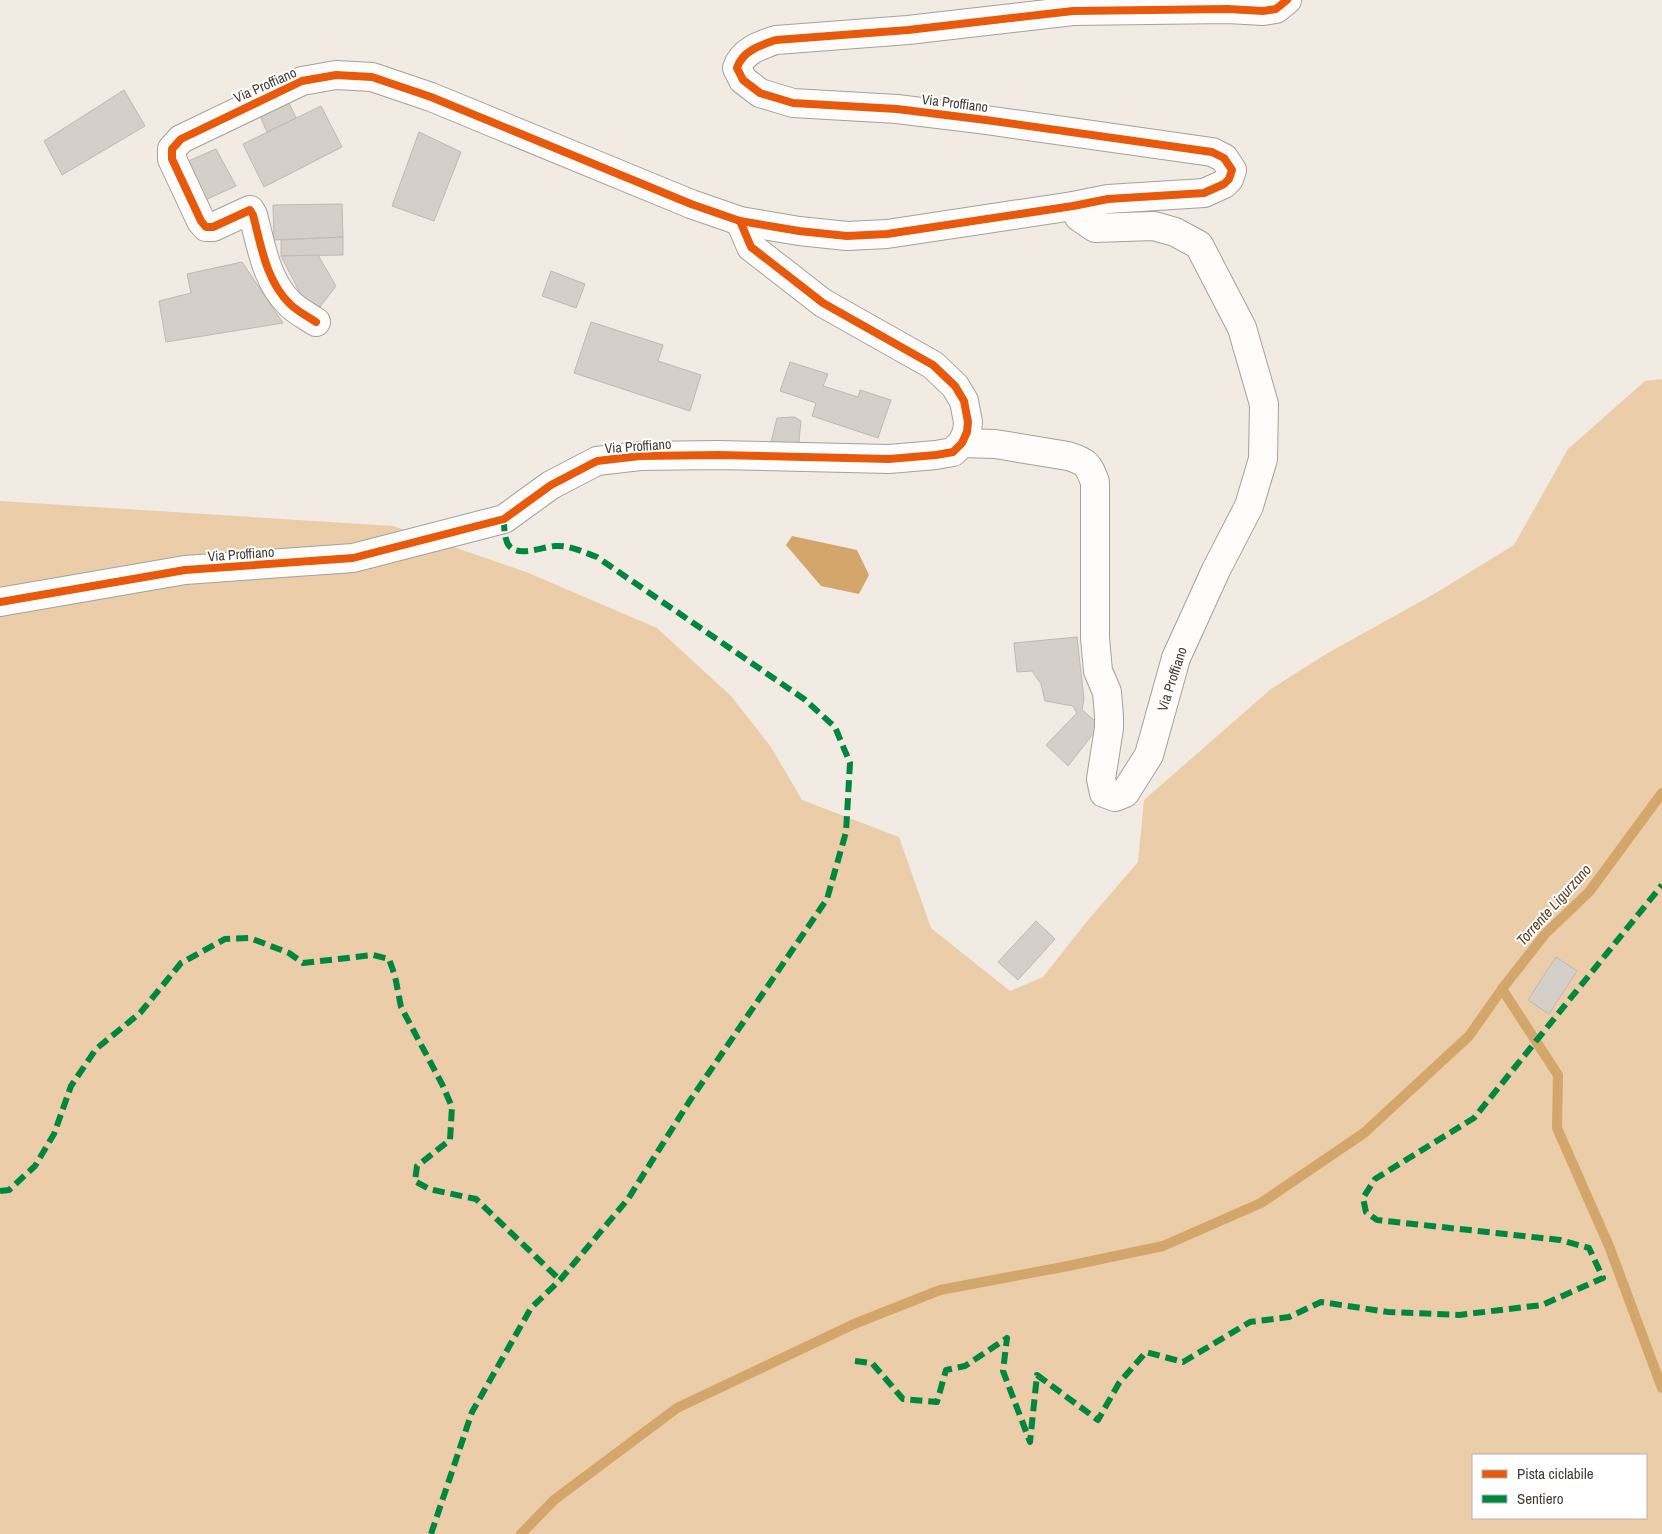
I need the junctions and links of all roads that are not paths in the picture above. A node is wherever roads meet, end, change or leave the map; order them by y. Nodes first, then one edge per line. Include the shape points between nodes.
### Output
1 (1287, 0) edge
2 (1072, 206) junction
3 (740, 220) junction
4 (316, 322) dead end
5 (962, 443) junction
6 (0, 602) edge

1 - 2 street, Via Proffiano via 1276,9 1263,11 1072,11 908,30 776,40 758,46 739,62 737,68 751,87 793,104 907,110 1212,152 1224,158 1232,170 1224,184 1204,193 1108,199
2 - 3 street, Via Proffiano via 871,235 799,231
2 - 5 street, Via Proffiano via 1079,217 1095,228 1154,226 1175,232 1199,245 1242,328 1264,404 1262,459 1249,506 1176,658 1149,755 1125,793 1116,797 1104,793 1101,779 1109,716 1107,692 1098,671 1095,638 1095,482 1089,466 1068,456 995,444
3 - 4 street, Via Proffiano via 691,204 431,97 372,77 336,74 302,81 181,139 172,149 172,159 206,228 250,210 274,282 290,304
3 - 5 street via 751,247 816,297 932,365 955,386 964,401 968,422
5 - 6 street, Via Proffiano via 953,452 889,459 718,455 640,456 597,461 551,485 504,519 354,558 185,570

